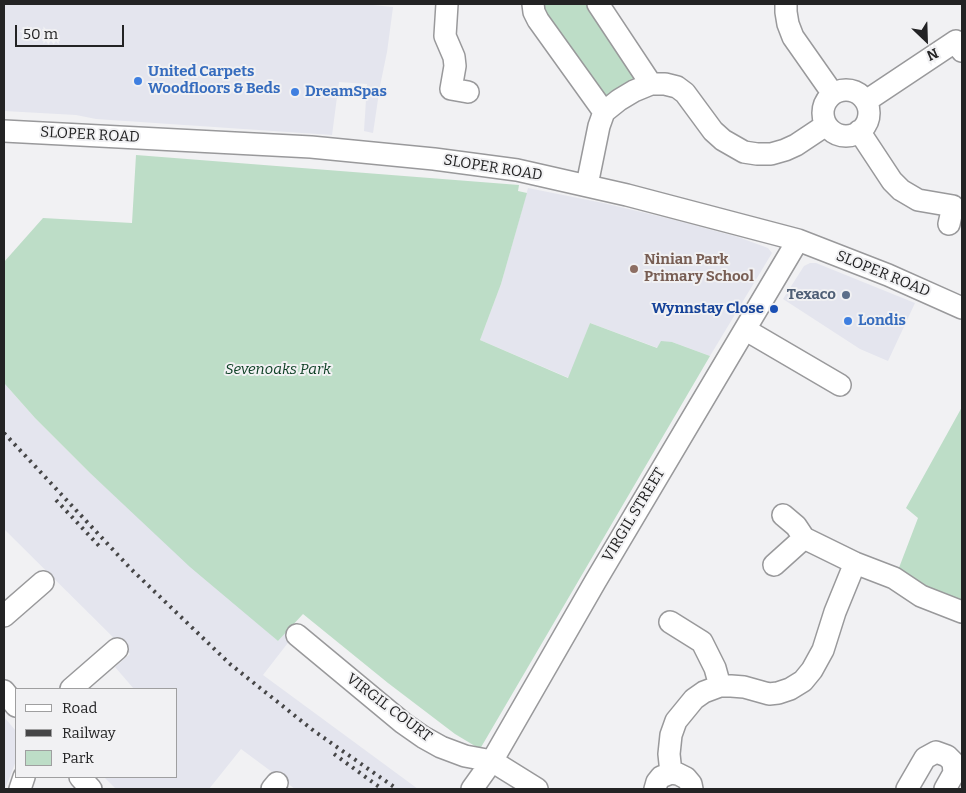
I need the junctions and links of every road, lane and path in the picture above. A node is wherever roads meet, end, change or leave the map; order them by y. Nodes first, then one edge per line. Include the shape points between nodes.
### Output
1 (447, 4) edge
2 (461, 4) edge
3 (532, 4) edge
4 (598, 4) edge
5 (786, 4) edge
6 (962, 51) edge
7 (651, 84) junction
8 (468, 92) dead end
9 (833, 94) junction
10 (866, 101) junction
11 (604, 112) junction
12 (826, 125) junction
13 (4, 130) edge
14 (859, 132) junction
15 (587, 185) junction
16 (949, 224) dead end
17 (798, 240) junction
18 (962, 308) edge
19 (746, 330) junction
20 (840, 385) dead end
21 (783, 514) dead end
22 (804, 538) junction
23 (855, 563) junction
24 (774, 565) dead end
25 (43, 582) dead end
26 (962, 612) edge
27 (4, 616) edge
28 (670, 622) dead end
29 (297, 635) dead end
30 (117, 649) dead end
31 (720, 686) junction
32 (72, 688) edge
33 (4, 692) edge
34 (15, 705) edge
35 (492, 761) junction
36 (671, 773) junction
37 (81, 778) edge
38 (92, 789) edge
39 (472, 789) edge
40 (537, 789) edge
41 (655, 789) edge
42 (692, 789) edge
43 (908, 789) edge
44 (945, 789) edge

1 - 2 street
1 - 8 street via 446,36 455,66 451,88
3 - 11 street via 538,20
4 - 7 street
5 - 9 street via 793,37
6 - 10 street via 956,41
7 - 11 street via 634,91
7 - 12 street via 677,87 713,131 744,152 771,154 785,150
9 - 10 street via 848,90
9 - 12 street via 823,108
10 - 14 street via 869,117
11 - 15 street
12 - 14 street via 840,135
13 - 15 street, SLOPER ROAD via 368,152 517,170
14 - 16 street via 901,190 918,200 953,206
15 - 17 street, SLOPER ROAD
17 - 18 street, SLOPER ROAD
17 - 19 street, VIRGIL STREET
19 - 20 street
19 - 35 street, VIRGIL STREET via 604,565
21 - 22 street
22 - 23 street
22 - 24 street
23 - 26 street via 894,578 921,596
23 - 31 street via 823,650 803,681 790,689 769,694 744,687
25 - 27 street
28 - 31 street via 702,642
29 - 35 street, VIRGIL COURT via 423,737 465,756
30 - 32 street
31 - 36 street via 694,699 676,721 669,754
33 - 34 street
35 - 39 street, VIRGIL STREET
35 - 40 street
36 - 41 street via 661,777
36 - 42 street via 686,778
37 - 38 street
43 - 44 street via 925,758 936,752 953,762 954,773

